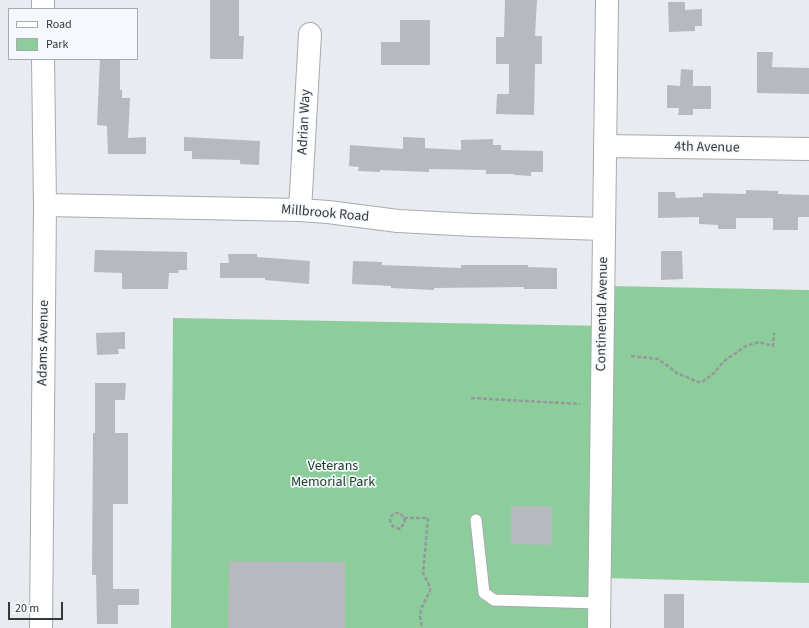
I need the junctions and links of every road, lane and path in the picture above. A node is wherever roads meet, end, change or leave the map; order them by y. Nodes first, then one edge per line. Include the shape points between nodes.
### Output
1 (607, 0) edge
2 (310, 34) dead end
3 (43, 60) edge
4 (605, 146) junction
5 (809, 149) edge
6 (45, 205) junction
7 (300, 210) junction
8 (604, 229) junction
9 (774, 333) dead end
10 (631, 356) dead end
11 (471, 398) dead end
12 (580, 404) dead end
13 (404, 518) junction
14 (476, 520) dead end
15 (599, 603) junction
16 (41, 628) edge
17 (422, 628) edge
18 (599, 628) edge

1 - 4 street, Continental Avenue
2 - 7 street, Adrian Way
3 - 6 street, Adams Avenue
4 - 5 street, 4th Avenue
4 - 8 street, Continental Avenue
6 - 7 street, Millbrook Road
6 - 16 street, Adams Avenue
7 - 8 street, Millbrook Road via 406,221
8 - 15 street, Continental Avenue
9 - 10 path via 773,346 759,342 746,346 724,361 702,382 677,373 658,359
11 - 12 path
13 - 13 path via 400,513 395,513 390,519 391,524 400,529 405,522
13 - 17 path via 428,518 423,573 430,591 421,609
14 - 15 lane via 484,594 494,600
15 - 18 street, Continental Avenue

